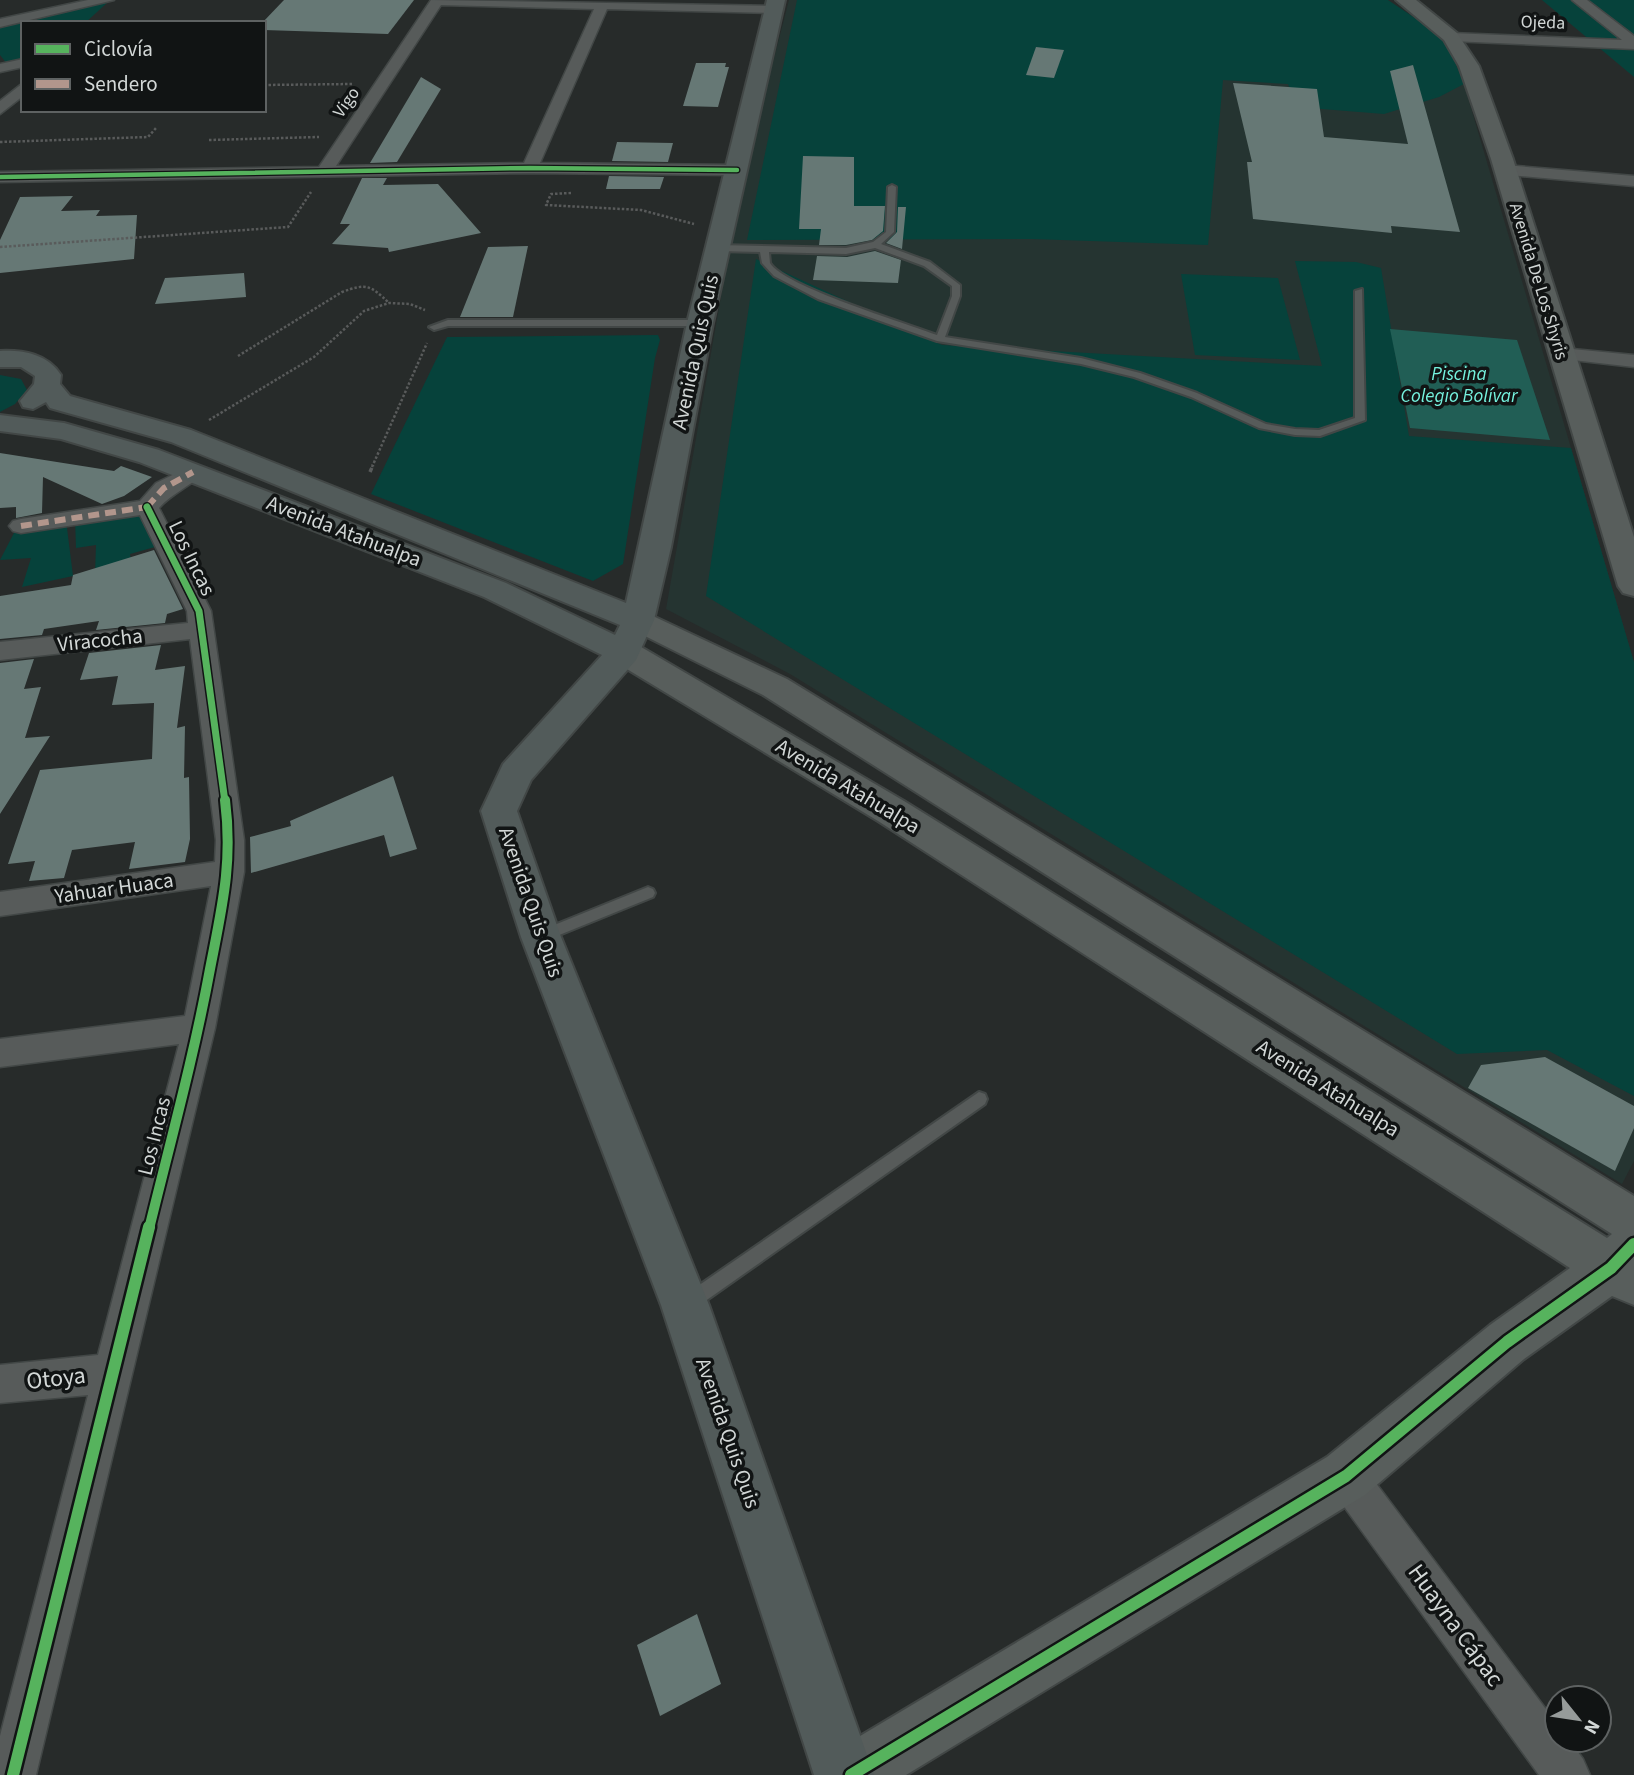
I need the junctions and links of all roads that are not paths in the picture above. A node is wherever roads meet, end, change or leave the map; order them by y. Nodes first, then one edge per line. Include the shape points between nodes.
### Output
1 (110, 0) edge
2 (438, 0) edge
3 (1405, 0) edge
4 (1578, 0) edge
5 (602, 5) junction
6 (776, 5) edge
7 (97, 15) dead end
8 (0, 23) edge
9 (1451, 37) junction
10 (1634, 44) edge
11 (21, 63) edge
12 (0, 68) edge
13 (21, 89) edge
14 (0, 109) edge
15 (530, 168) junction
16 (325, 170) junction
17 (737, 170) junction
18 (1504, 170) junction
19 (0, 177) edge
20 (1634, 181) edge
21 (891, 187) dead end
22 (719, 238) junction
23 (875, 245) junction
24 (764, 248) junction
25 (1359, 291) dead end
26 (434, 327) road end
27 (699, 327) junction
28 (940, 339) junction
29 (1562, 354) junction
30 (0, 359) edge
31 (1634, 361) edge
32 (47, 385) junction
33 (0, 420) edge
34 (193, 472) junction
35 (147, 507) junction
36 (21, 526) dead end
37 (1632, 573) edge
38 (199, 630) junction
39 (631, 636) junction
40 (0, 651) edge
41 (229, 872) junction
42 (648, 893) dead end
43 (0, 904) edge
44 (541, 937) junction
45 (199, 1028) junction
46 (0, 1053) edge
47 (979, 1100) dead end
48 (1634, 1222) edge
49 (1626, 1264) edge
50 (685, 1306) junction
51 (111, 1373) junction
52 (0, 1384) edge
53 (1346, 1476) junction
54 (13, 1775) edge
55 (844, 1775) edge
56 (851, 1775) edge
57 (1566, 1775) edge

1 - 7 street
1 - 8 street
2 - 5 street
2 - 16 street, Vigo
3 - 9 street, Avenida De Los Shyris
4 - 10 street
5 - 6 street
5 - 15 street
6 - 17 main road, Avenida Quis Quis
9 - 10 street, Ojeda
9 - 18 street, Avenida De Los Shyris via 1469,66
11 - 12 street
13 - 14 street
15 - 16 street
15 - 17 street
16 - 19 street
17 - 22 main road, Avenida Quis Quis
18 - 20 street
18 - 29 street, Avenida De Los Shyris
21 - 23 lane via 890,232
22 - 24 lane
22 - 27 main road, Avenida Quis Quis
23 - 24 lane via 846,251
23 - 28 lane via 927,264 956,285
24 - 28 lane via 766,263 786,279 821,297
25 - 28 lane via 1360,420 1332,432 1263,426 1194,395 1107,367
26 - 27 lane
27 - 39 main road, Avenida Quis Quis via 656,547
29 - 31 street
29 - 37 street, Avenida De Los Shyris
30 - 32 main road via 30,361 42,367 48,375
32 - 33 main road via 26,407
32 - 39 main road via 60,402 181,436
33 - 34 main road, Avenida Atahualpa via 64,431
34 - 35 street, Los Incas via 164,488
34 - 39 main road, Avenida Atahualpa via 495,590
35 - 36 street
35 - 38 street, Los Incas via 199,611
38 - 40 street, Viracocha
38 - 41 street, Los Incas via 230,840
39 - 44 main road, Avenida Quis Quis via 516,774 499,811
39 - 48 street, Avenida Atahualpa via 775,687
39 - 49 street, Avenida Atahualpa via 891,811
41 - 43 street, Yahuar Huaca
41 - 45 street, Los Incas
42 - 44 lane
44 - 50 main road, Avenida Quis Quis
45 - 46 street
45 - 51 street, Los Incas
47 - 50 lane
49 - 53 street via 1507,1342
50 - 55 main road, Avenida Quis Quis
51 - 52 street, Otoya
51 - 54 street, Los Incas
53 - 56 street
53 - 57 street, Huayna Cápac

